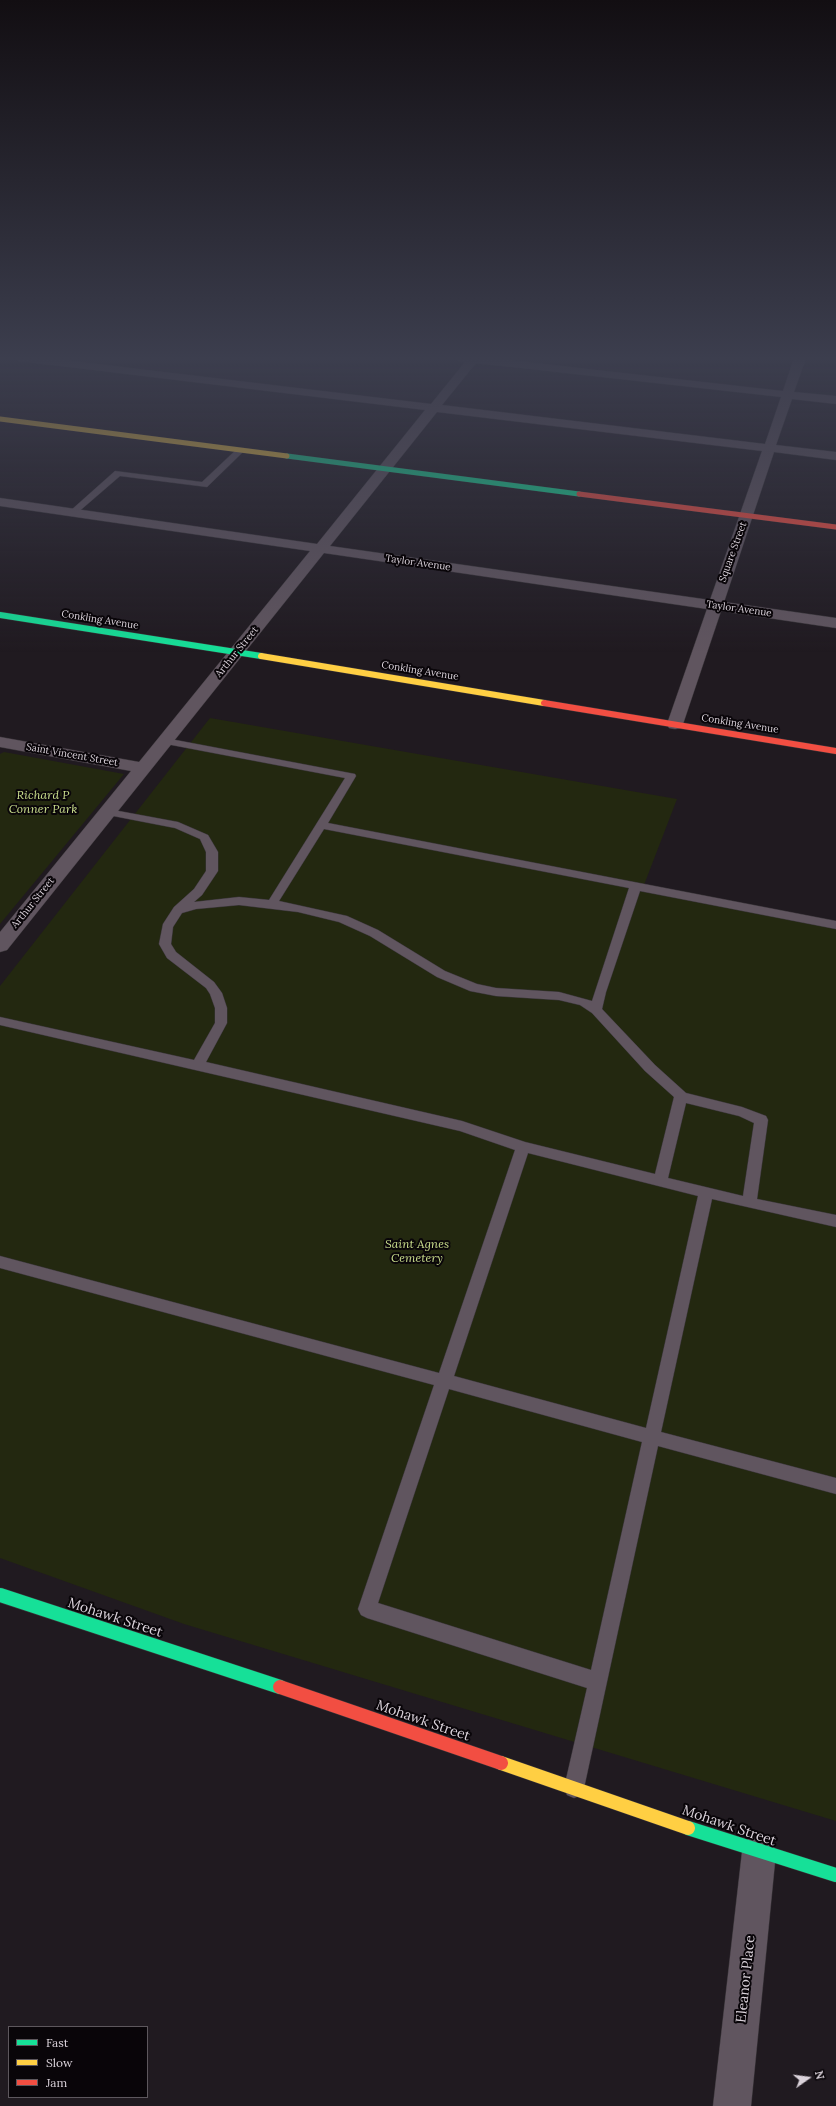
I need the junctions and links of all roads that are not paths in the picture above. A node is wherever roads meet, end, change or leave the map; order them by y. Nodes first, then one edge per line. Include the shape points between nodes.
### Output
1 (234, 456) edge
2 (291, 456) edge
3 (394, 456) edge
4 (767, 456) edge
5 (385, 468) junction
6 (0, 502) edge
7 (73, 512) junction
8 (747, 516) junction
9 (836, 527) edge
10 (320, 549) junction
11 (714, 605) junction
12 (0, 615) edge
13 (836, 623) edge
14 (237, 652) junction
15 (675, 724) junction
16 (165, 741) junction
17 (0, 742) edge
18 (836, 751) edge
19 (144, 768) junction
20 (108, 812) junction
21 (321, 825) junction
22 (636, 886) junction
23 (272, 904) junction
24 (178, 910) junction
25 (836, 925) edge
26 (0, 944) edge
27 (596, 1010) junction
28 (0, 1021) edge
29 (198, 1066) junction
30 (681, 1096) junction
31 (523, 1147) junction
32 (660, 1181) junction
33 (706, 1192) junction
34 (749, 1203) junction
35 (836, 1221) edge
36 (0, 1262) edge
37 (444, 1381) junction
38 (653, 1437) junction
39 (836, 1486) edge
40 (0, 1595) edge
41 (598, 1682) junction
42 (574, 1788) junction
43 (759, 1852) junction
44 (836, 1875) edge
45 (732, 2106) edge

1 - 7 lane via 204,485 118,473
2 - 5 street
3 - 5 street, Arthur Street
4 - 8 street, Square Street
5 - 8 street
5 - 10 street, Arthur Street
6 - 7 street, Taylor Avenue
7 - 10 street, Taylor Avenue
8 - 9 street
8 - 11 street, Square Street
10 - 11 street, Taylor Avenue
10 - 14 street, Arthur Street
11 - 13 street, Taylor Avenue
11 - 15 street, Square Street
12 - 14 street, Conkling Avenue
14 - 15 street, Conkling Avenue
14 - 16 street, Arthur Street
15 - 18 street, Conkling Avenue
16 - 19 street, Arthur Street
16 - 21 lane via 351,776
17 - 19 street, Saint Vincent Street
19 - 20 street, Arthur Street
20 - 24 lane via 178,826 204,836 212,852 212,871 198,892
20 - 26 street, Arthur Street
21 - 22 lane
21 - 23 lane
22 - 25 lane
22 - 27 lane
23 - 24 lane via 216,902
23 - 27 lane via 343,919 374,933 441,974 474,988 558,996 584,1002
24 - 29 lane via 167,927 165,944 171,955 210,985 222,1008 221,1023
27 - 30 lane via 650,1068
28 - 29 lane
29 - 31 lane via 462,1126
30 - 32 lane
30 - 34 lane via 742,1112 761,1120
31 - 32 lane
31 - 37 lane
32 - 33 lane
33 - 34 lane
33 - 38 lane
34 - 35 lane
36 - 37 lane
37 - 38 lane
37 - 41 lane via 367,1608
38 - 39 lane
38 - 41 lane
40 - 42 street, Mohawk Street
41 - 42 lane
42 - 43 street, Mohawk Street
43 - 44 street, Mohawk Street
43 - 45 street, Eleanor Place

